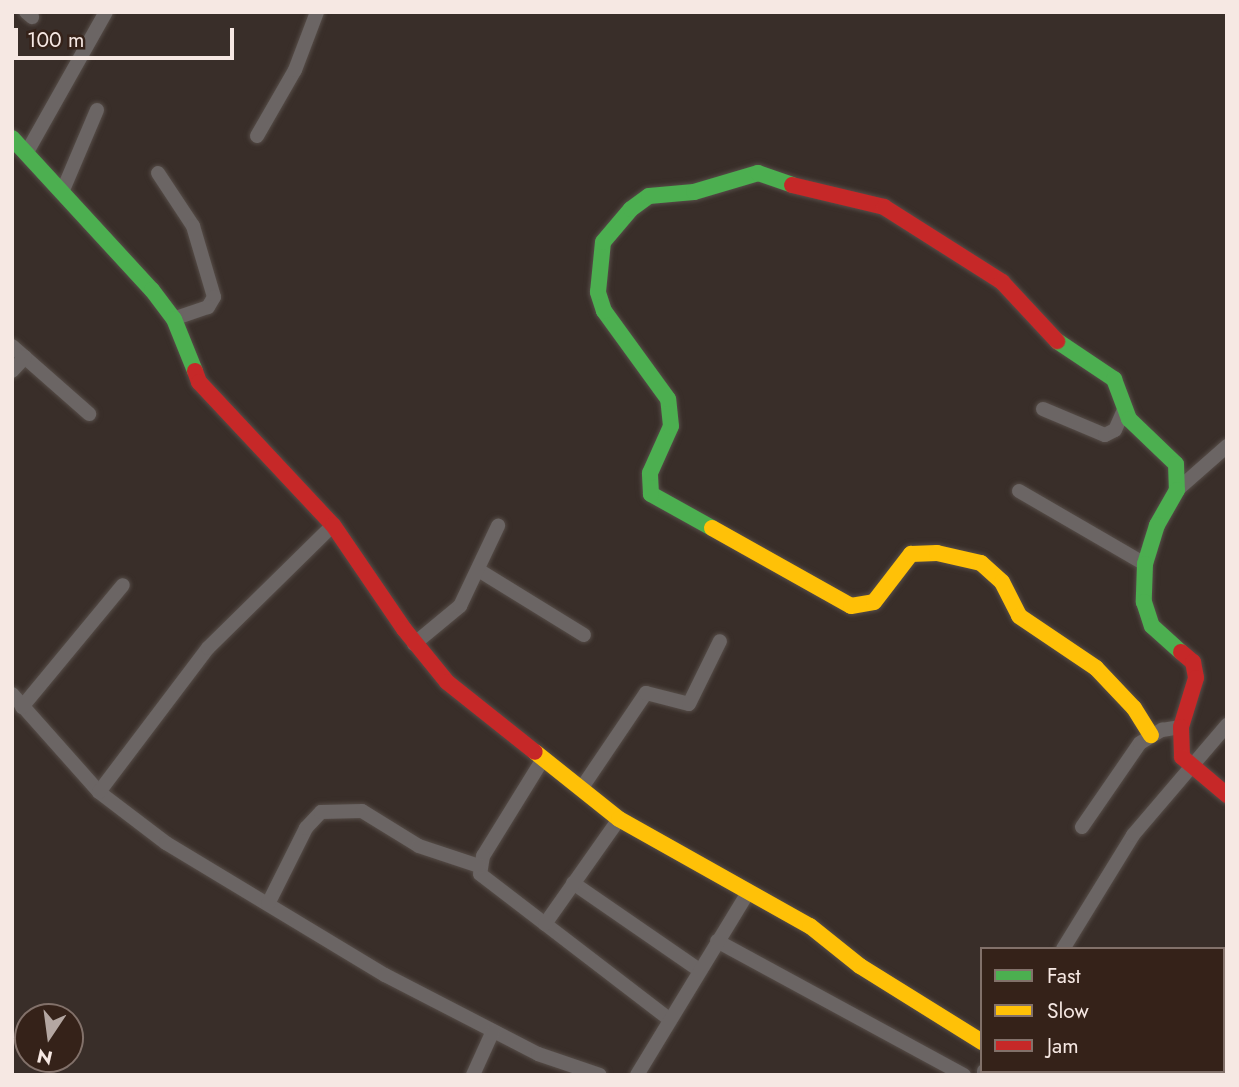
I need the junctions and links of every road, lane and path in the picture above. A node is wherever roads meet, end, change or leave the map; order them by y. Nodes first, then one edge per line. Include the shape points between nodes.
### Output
1 (106, 12) edge
2 (316, 13) edge
3 (97, 110) dead end
4 (257, 136) dead end
5 (12, 138) edge
6 (27, 152) junction
7 (158, 173) dead end
8 (63, 190) junction
9 (174, 319) junction
10 (12, 346) edge
11 (25, 357) junction
12 (12, 371) edge
13 (1125, 408) junction
14 (1043, 409) dead end
15 (89, 414) dead end
16 (1227, 446) edge
17 (1177, 490) junction
18 (1019, 491) dead end
19 (333, 525) junction
20 (498, 526) dead end
21 (1145, 564) junction
22 (480, 571) junction
23 (123, 585) dead end
24 (584, 635) dead end
25 (720, 641) dead end
26 (414, 644) junction
27 (12, 694) edge
28 (22, 707) junction
29 (1227, 725) edge
30 (1181, 727) junction
31 (1151, 735) junction
32 (543, 759) junction
33 (1189, 768) junction
34 (581, 789) junction
35 (99, 792) junction
36 (1227, 795) edge
37 (619, 819) junction
38 (1082, 827) dead end
39 (479, 866) junction
40 (573, 883) junction
41 (749, 891) junction
42 (268, 904) junction
43 (545, 924) junction
44 (717, 941) junction
45 (1064, 947) edge
46 (699, 970) junction
47 (668, 1018) junction
48 (493, 1031) junction
49 (980, 1041) edge
50 (473, 1075) edge
51 (600, 1075) edge
52 (638, 1075) edge
53 (964, 1075) edge

1 - 6 street
2 - 4 street via 295,70
3 - 8 street
5 - 6 street
6 - 8 street
7 - 9 street via 193,226 214,297 208,307
8 - 9 street
9 - 19 street via 199,382
10 - 11 street
11 - 12 street
11 - 15 street
13 - 14 street via 1115,430 1105,435
13 - 17 street via 1136,426 1176,464
13 - 31 street via 1114,379 1048,335 1002,282 884,206 820,195 758,173 694,192 649,196 631,209 603,242 600,302 654,374 672,413 668,437 647,483 662,504 780,565 824,594 859,608 874,602 911,554 937,553 981,564 1002,582 1019,617 1096,668 1134,708
16 - 17 street
17 - 21 street via 1157,525
18 - 21 street
19 - 26 street
19 - 35 street via 208,648
20 - 22 street
21 - 30 street via 1147,617 1193,662 1195,692
22 - 24 street
22 - 26 street via 460,606
23 - 28 street
25 - 34 street via 689,704 646,693
26 - 32 street via 447,682
27 - 28 street
28 - 35 street
29 - 33 street
30 - 31 street
30 - 33 street via 1182,757
31 - 38 street via 1131,755
32 - 34 street
32 - 39 street
33 - 36 street
33 - 45 street via 1114,862
34 - 37 street
35 - 42 street via 166,843
37 - 40 street
37 - 41 street
39 - 42 street via 419,846 362,811 321,812 306,828
39 - 43 street via 485,881
40 - 43 street
40 - 46 street
41 - 44 street
41 - 49 street via 810,926 860,967
42 - 48 street via 385,975
43 - 47 street
44 - 46 street
44 - 53 street
46 - 47 street
47 - 52 street
48 - 50 street
48 - 51 street via 538,1054

